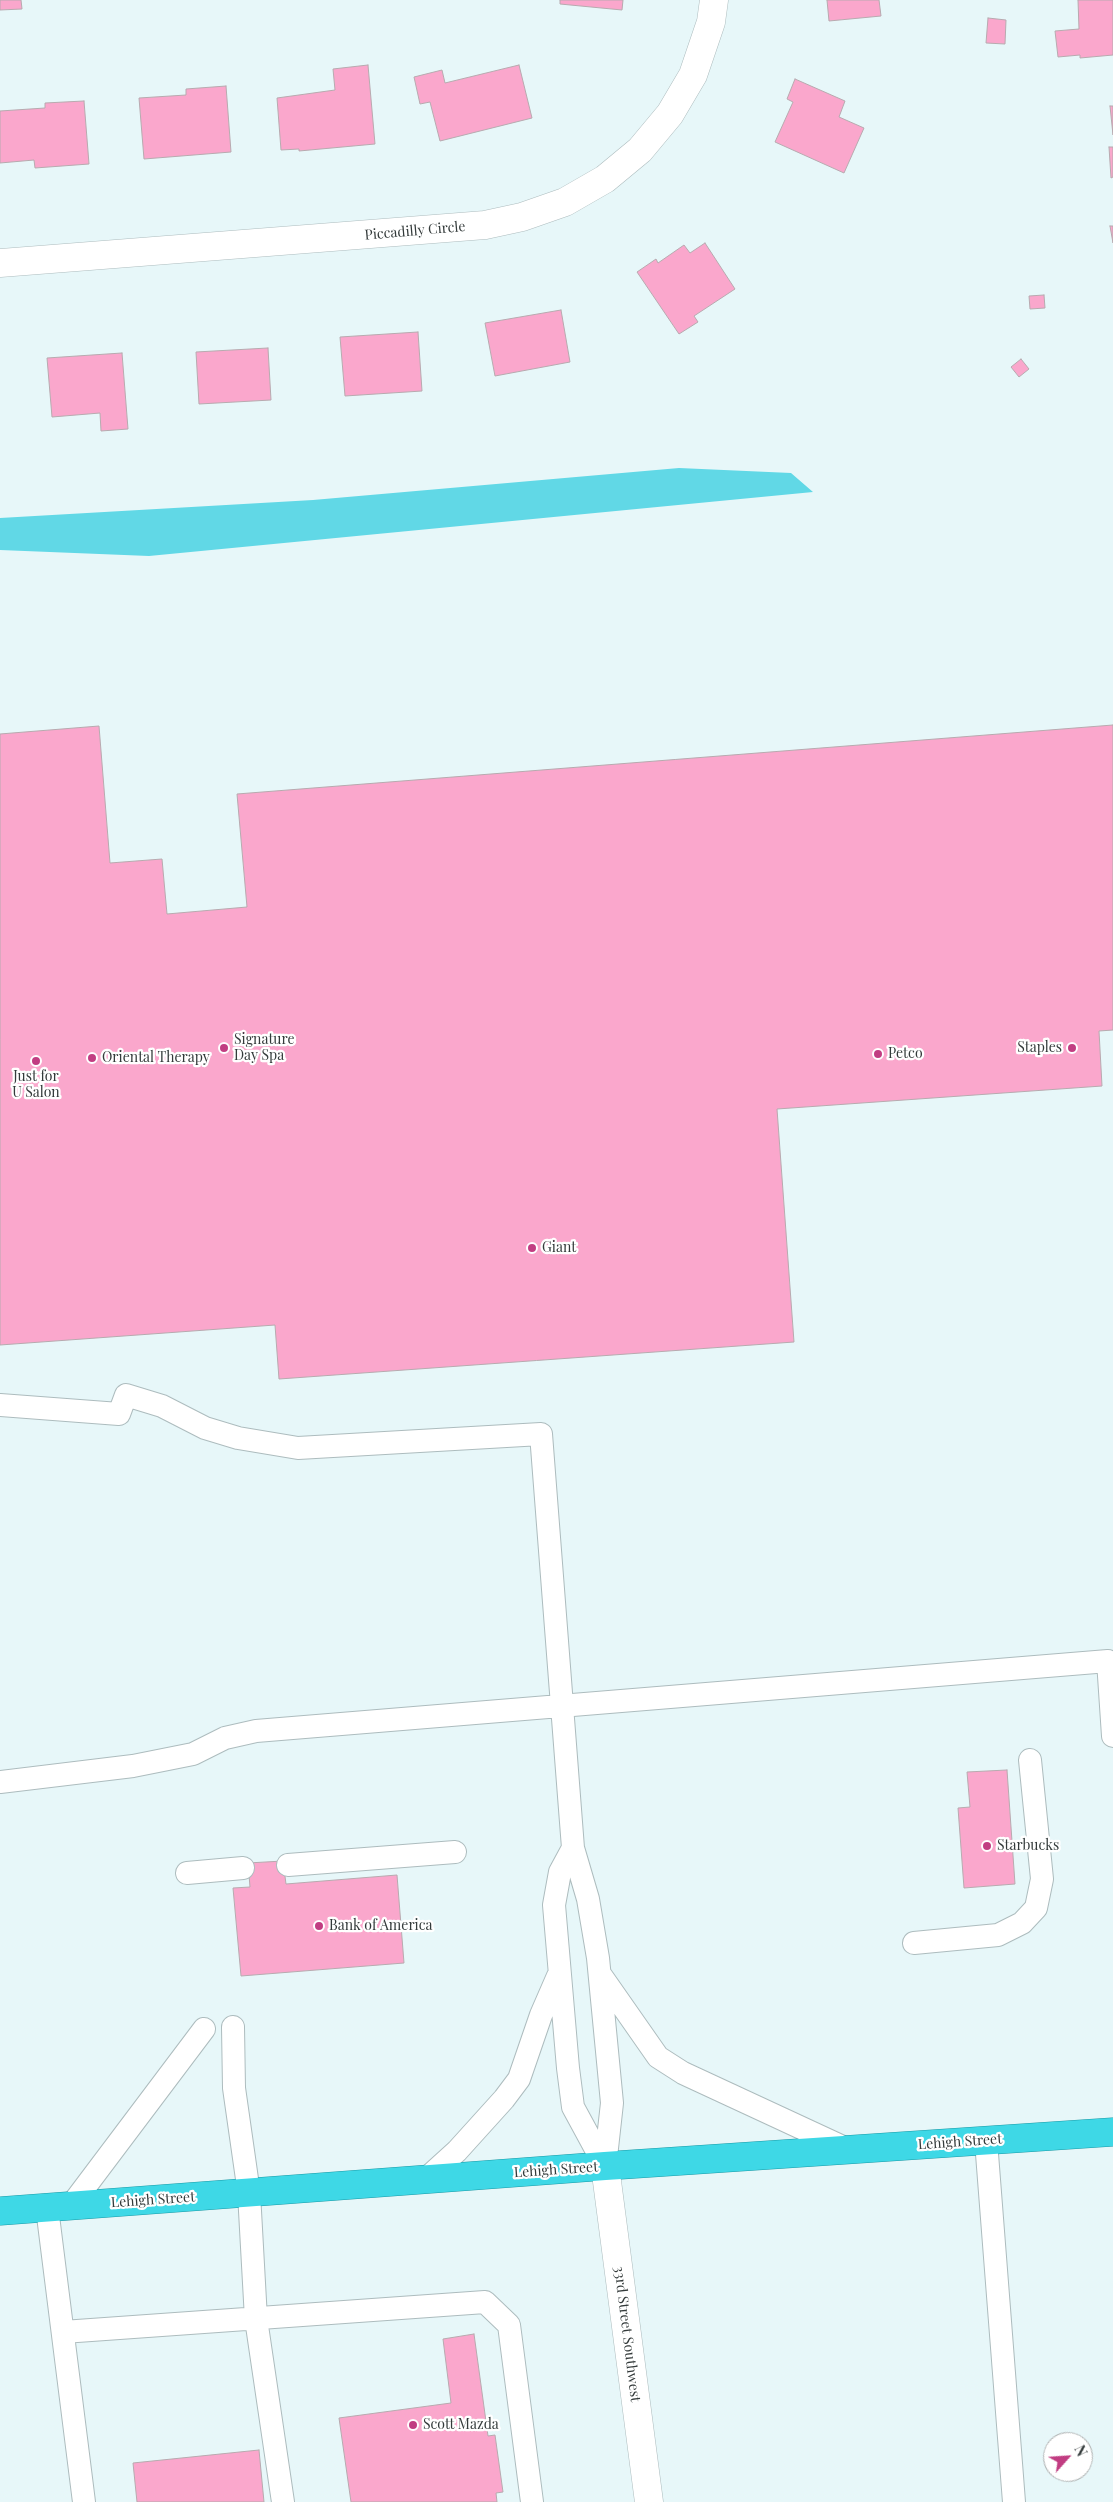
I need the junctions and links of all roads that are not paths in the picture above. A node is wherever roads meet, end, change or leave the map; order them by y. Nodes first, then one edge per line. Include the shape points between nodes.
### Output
1 (714, 0) edge
2 (0, 264) edge
3 (0, 1405) edge
4 (563, 1707) junction
5 (1113, 1736) edge
6 (1030, 1760) dead end
7 (0, 1782) edge
8 (573, 1848) junction
9 (455, 1852) dead end
10 (288, 1865) dead end
11 (243, 1868) dead end
12 (187, 1873) dead end
13 (914, 1943) dead end
14 (559, 1972) junction
15 (599, 1973) junction
16 (233, 2027) dead end
17 (204, 2029) dead end
18 (1113, 2132) edge
19 (986, 2141) junction
20 (849, 2150) junction
21 (605, 2166) junction
22 (425, 2180) junction
23 (249, 2193) junction
24 (59, 2207) junction
25 (0, 2211) edge
26 (256, 2319) junction
27 (63, 2332) junction
28 (84, 2502) edge
29 (283, 2502) edge
30 (532, 2502) edge
31 (649, 2502) edge
32 (1014, 2502) edge

1 - 2 street, Piccadilly Circle via 711,22 693,74 670,114 640,150 612,173 565,202 522,218 486,225
3 - 4 lane via 119,1414 126,1396 162,1406 205,1428 238,1438 298,1448 541,1434
4 - 5 lane via 1108,1661
4 - 7 lane via 246,1732 225,1738 193,1754 133,1766
4 - 8 lane
6 - 13 lane via 1042,1879 1036,1908 1022,1923 998,1935
8 - 14 lane via 560,1872 554,1905
8 - 15 lane via 588,1899
9 - 10 lane
11 - 12 lane
14 - 21 lane via 573,2107
14 - 22 lane via 519,2079 457,2151
15 - 20 lane via 658,2057 683,2073
15 - 21 lane via 612,2103
16 - 23 lane via 234,2088
17 - 24 lane
18 - 19 highway, Lehigh Street
19 - 20 highway, Lehigh Street
19 - 32 lane
20 - 21 highway, Lehigh Street
21 - 22 highway, Lehigh Street
21 - 31 street, 33rd Street Southwest
22 - 23 highway, Lehigh Street
23 - 24 highway, Lehigh Street
23 - 26 lane
24 - 25 highway, Lehigh Street
24 - 27 lane
26 - 27 lane
26 - 29 lane
26 - 30 lane via 485,2302 509,2325
27 - 28 lane

